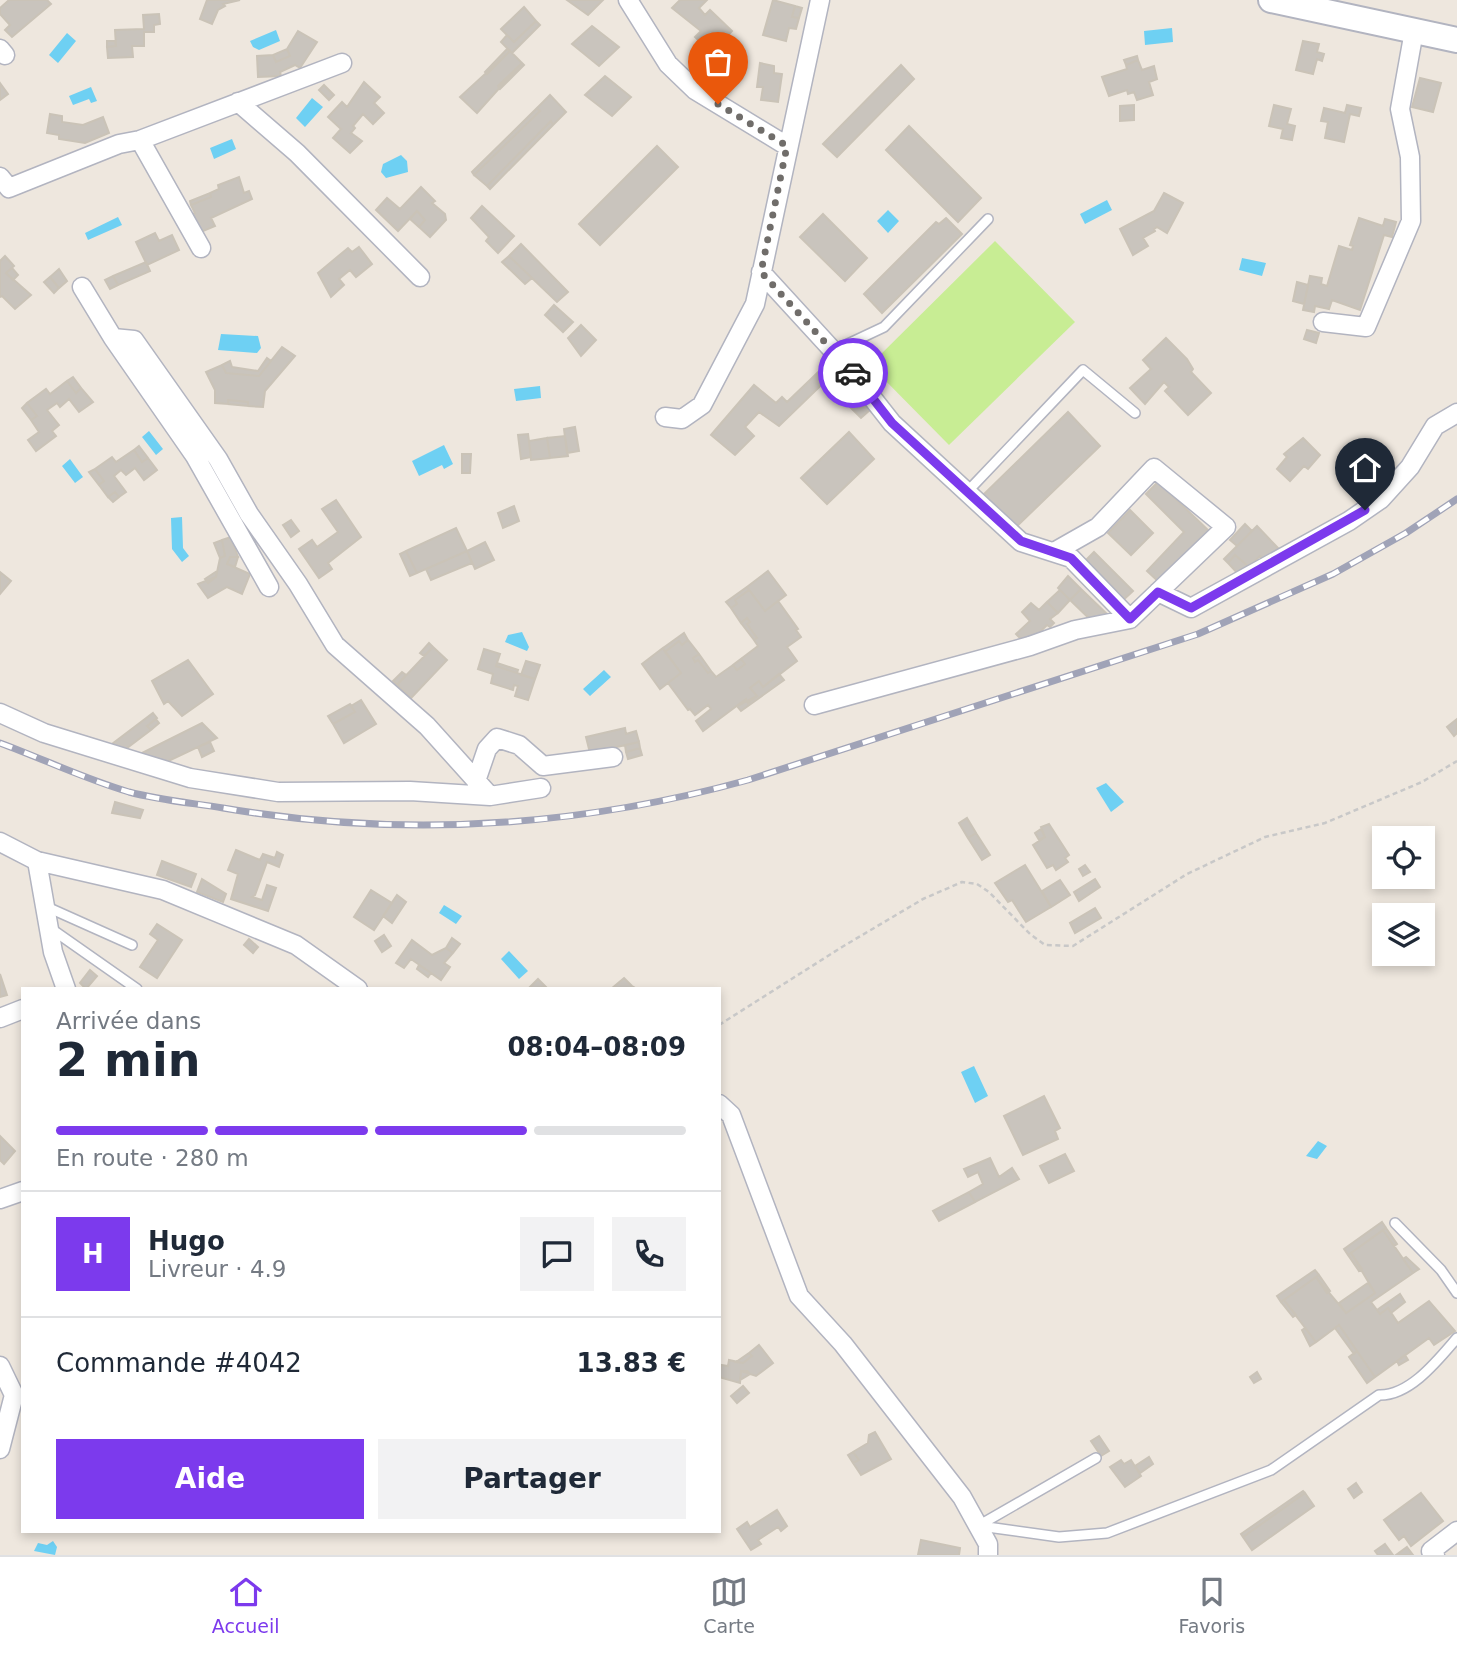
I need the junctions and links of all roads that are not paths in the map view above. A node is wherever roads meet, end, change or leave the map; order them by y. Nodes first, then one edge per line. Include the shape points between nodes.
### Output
1 (628, 0) edge
2 (820, 0) edge
3 (1271, 0) edge
4 (1413, 32) junction
5 (1457, 40) edge
6 (1457, 51) edge
7 (342, 63) dead end
8 (238, 102) junction
9 (140, 140) junction
10 (787, 146) junction
11 (0, 177) edge
12 (988, 219) dead end
13 (201, 247) dead end
14 (761, 272) junction
15 (420, 277) dead end
16 (82, 287) dead end
17 (1322, 322) dead end
18 (113, 338) junction
19 (833, 351) junction
20 (1457, 413) edge
21 (1135, 414) dead end
22 (665, 417) dead end
23 (967, 492) junction
24 (1054, 552) junction
25 (269, 587) dead end
26 (1158, 592) junction
27 (1130, 619) junction
28 (814, 705) dead end
29 (0, 713) edge
30 (613, 757) dead end
31 (476, 781) junction
32 (541, 788) dead end
33 (490, 796) junction
34 (0, 842) edge
35 (37, 861) junction
36 (45, 907) junction
37 (49, 927) junction
38 (132, 946) dead end
39 (65, 987) edge
40 (134, 987) edge
41 (355, 987) edge
42 (21, 1010) edge
43 (0, 1018) edge
44 (721, 1106) edge
45 (21, 1192) edge
46 (0, 1199) edge
47 (1395, 1223) dead end
48 (1457, 1293) edge
49 (1457, 1338) edge
50 (0, 1366) edge
51 (0, 1449) edge
52 (1096, 1458) dead end
53 (978, 1526) junction
54 (1457, 1531) edge
55 (989, 1555) edge
56 (1435, 1555) edge

1 - 10 street via 668,64 695,90
2 - 10 street
3 - 4 street
4 - 5 street
4 - 6 street
4 - 17 street via 1399,109 1410,157 1411,221 1366,327
7 - 8 street
8 - 9 street
8 - 15 street via 297,153
9 - 11 street via 9,188
9 - 13 street
10 - 14 street
12 - 19 lane via 884,327
14 - 19 street
14 - 22 street via 755,304 702,405 682,419
16 - 18 street
18 - 25 street via 195,456
18 - 31 street via 134,340 218,459 248,514 335,645 427,726
19 - 23 street via 892,423
20 - 26 street via 1434,426 1381,499 1349,521 1191,608
21 - 23 lane via 1083,370
23 - 24 street via 1021,541
24 - 26 street via 1098,527 1154,468 1226,527
24 - 27 street via 1071,558
26 - 27 street
27 - 28 street
29 - 33 street via 44,733 190,778 278,792
30 - 31 street via 543,766 519,745 497,738 487,749
31 - 33 street
32 - 33 street
34 - 35 street
35 - 36 street
35 - 41 street via 163,890 296,945
36 - 37 street
36 - 38 lane
37 - 39 street
37 - 40 lane
42 - 43 street
44 - 53 street via 730,1115 799,1296 924,1447
45 - 46 street
47 - 48 lane
49 - 53 lane via 1418,1378 1391,1395 1378,1395 1271,1470 1107,1533 1059,1537
50 - 51 street via 14,1395
52 - 53 lane
53 - 55 street
54 - 56 street via 1431,1551

